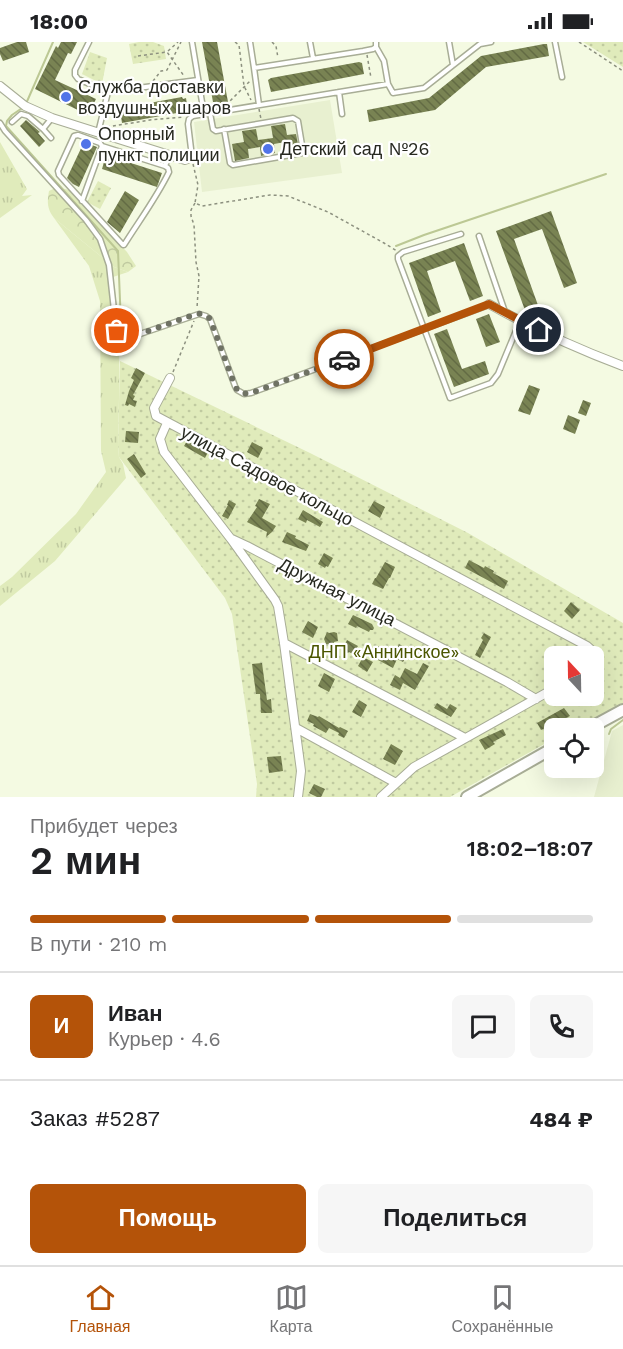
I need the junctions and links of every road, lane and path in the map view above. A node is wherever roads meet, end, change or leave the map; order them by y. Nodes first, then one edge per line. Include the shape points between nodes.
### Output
1 (89, 42) edge
2 (178, 42) edge
3 (181, 42) edge
4 (192, 42) edge
5 (235, 42) edge
6 (250, 42) edge
7 (272, 42) edge
8 (278, 42) edge
9 (310, 42) edge
10 (449, 42) edge
11 (491, 42) edge
12 (555, 42) edge
13 (579, 42) edge
14 (376, 44) edge
15 (276, 46) junction
16 (366, 50) junction
17 (167, 52) junction
18 (138, 56) dead end
19 (313, 58) junction
20 (173, 60) junction
21 (279, 63) junction
22 (453, 65) junction
23 (254, 68) junction
24 (623, 71) edge
25 (255, 75) junction
26 (562, 77) dead end
27 (371, 78) dead end
28 (198, 80) junction
29 (188, 82) junction
30 (388, 84) junction
31 (0, 86) edge
32 (244, 86) junction
33 (148, 87) junction
34 (108, 92) junction
35 (339, 92) junction
36 (256, 106) junction
37 (219, 112) junction
38 (207, 114) junction
39 (342, 114) dead end
40 (190, 116) dead end
41 (52, 118) junction
42 (12, 122) dead end
43 (0, 123) edge
44 (262, 123) junction
45 (108, 127) dead end
46 (43, 129) junction
47 (224, 129) junction
48 (98, 133) junction
49 (51, 138) dead end
50 (102, 146) junction
51 (169, 155) junction
52 (192, 157) junction
53 (165, 166) junction
54 (82, 201) junction
55 (195, 203) junction
56 (461, 234) dead end
57 (479, 236) dead end
58 (400, 254) junction
59 (489, 304) joint
60 (505, 313) junction
61 (196, 314) junction
62 (520, 321) junction
63 (424, 329) junction
64 (623, 366) edge
65 (170, 378) joint
66 (167, 423) junction
67 (231, 539) junction
68 (284, 643) junction
69 (587, 646) edge
70 (544, 694) edge
71 (536, 699) junction
72 (622, 711) edge
73 (604, 721) edge
74 (296, 728) junction
75 (465, 738) junction
76 (544, 753) edge
77 (396, 783) junction
78 (298, 797) edge
79 (381, 797) edge
80 (467, 797) edge

1 - 34 lane via 75,75
2 - 17 path
3 - 20 path
4 - 28 lane
5 - 32 path via 239,45
6 - 23 lane
7 - 15 path
8 - 15 path
9 - 19 lane
10 - 22 lane
11 - 22 lane via 480,44
12 - 26 lane
13 - 24 path
14 - 16 lane
14 - 30 lane
15 - 21 path
16 - 19 lane
16 - 27 path
17 - 18 path
17 - 20 path
19 - 21 lane
20 - 29 path
20 - 33 path
21 - 23 lane
22 - 30 lane via 424,88 393,93
23 - 25 lane
25 - 32 path
25 - 36 lane
28 - 29 lane
28 - 38 lane
29 - 33 lane
30 - 35 lane
31 - 41 street via 25,106
32 - 36 path
32 - 37 path
33 - 34 lane
34 - 48 lane
35 - 36 lane
35 - 39 lane
36 - 37 lane
36 - 44 path
37 - 38 lane
38 - 47 lane via 213,129
38 - 52 lane via 189,120
40 - 45 path
41 - 46 lane
41 - 48 street
42 - 46 lane via 21,114
43 - 61 lane via 100,239 109,265 117,331 140,334
44 - 47 lane
44 - 47 lane via 293,118 298,121 302,153 232,165
46 - 49 lane
48 - 51 street
50 - 53 lane
50 - 54 lane
50 - 54 lane via 74,136 58,171
51 - 52 street via 185,160
51 - 53 lane
52 - 55 path via 198,185
53 - 54 lane via 169,172 162,187 124,245
55 - 58 path via 202,206 270,195 288,196 328,212
55 - 61 path via 191,216 199,276
56 - 58 lane
57 - 60 lane
58 - 63 lane via 398,259
59 - 60 street
59 - 63 lane
60 - 62 street
61 - 63 lane via 210,319 235,386 243,394
61 - 65 path
62 - 63 lane via 495,379 450,398
62 - 64 street
65 - 66 street via 154,408 156,416
66 - 67 street, улица Садовое кольцо via 160,439 164,452
66 - 69 street, улица Садовое кольцо
67 - 68 street, улица Садовое кольцо via 275,600
67 - 71 street, Дружная улица
68 - 74 street, улица Садовое кольцо
68 - 75 street
70 - 71 street
71 - 75 street
72 - 73 main road
74 - 77 street
74 - 78 street, улица Садовое кольцо via 301,771
75 - 77 street via 414,766
76 - 80 main road
77 - 79 street

